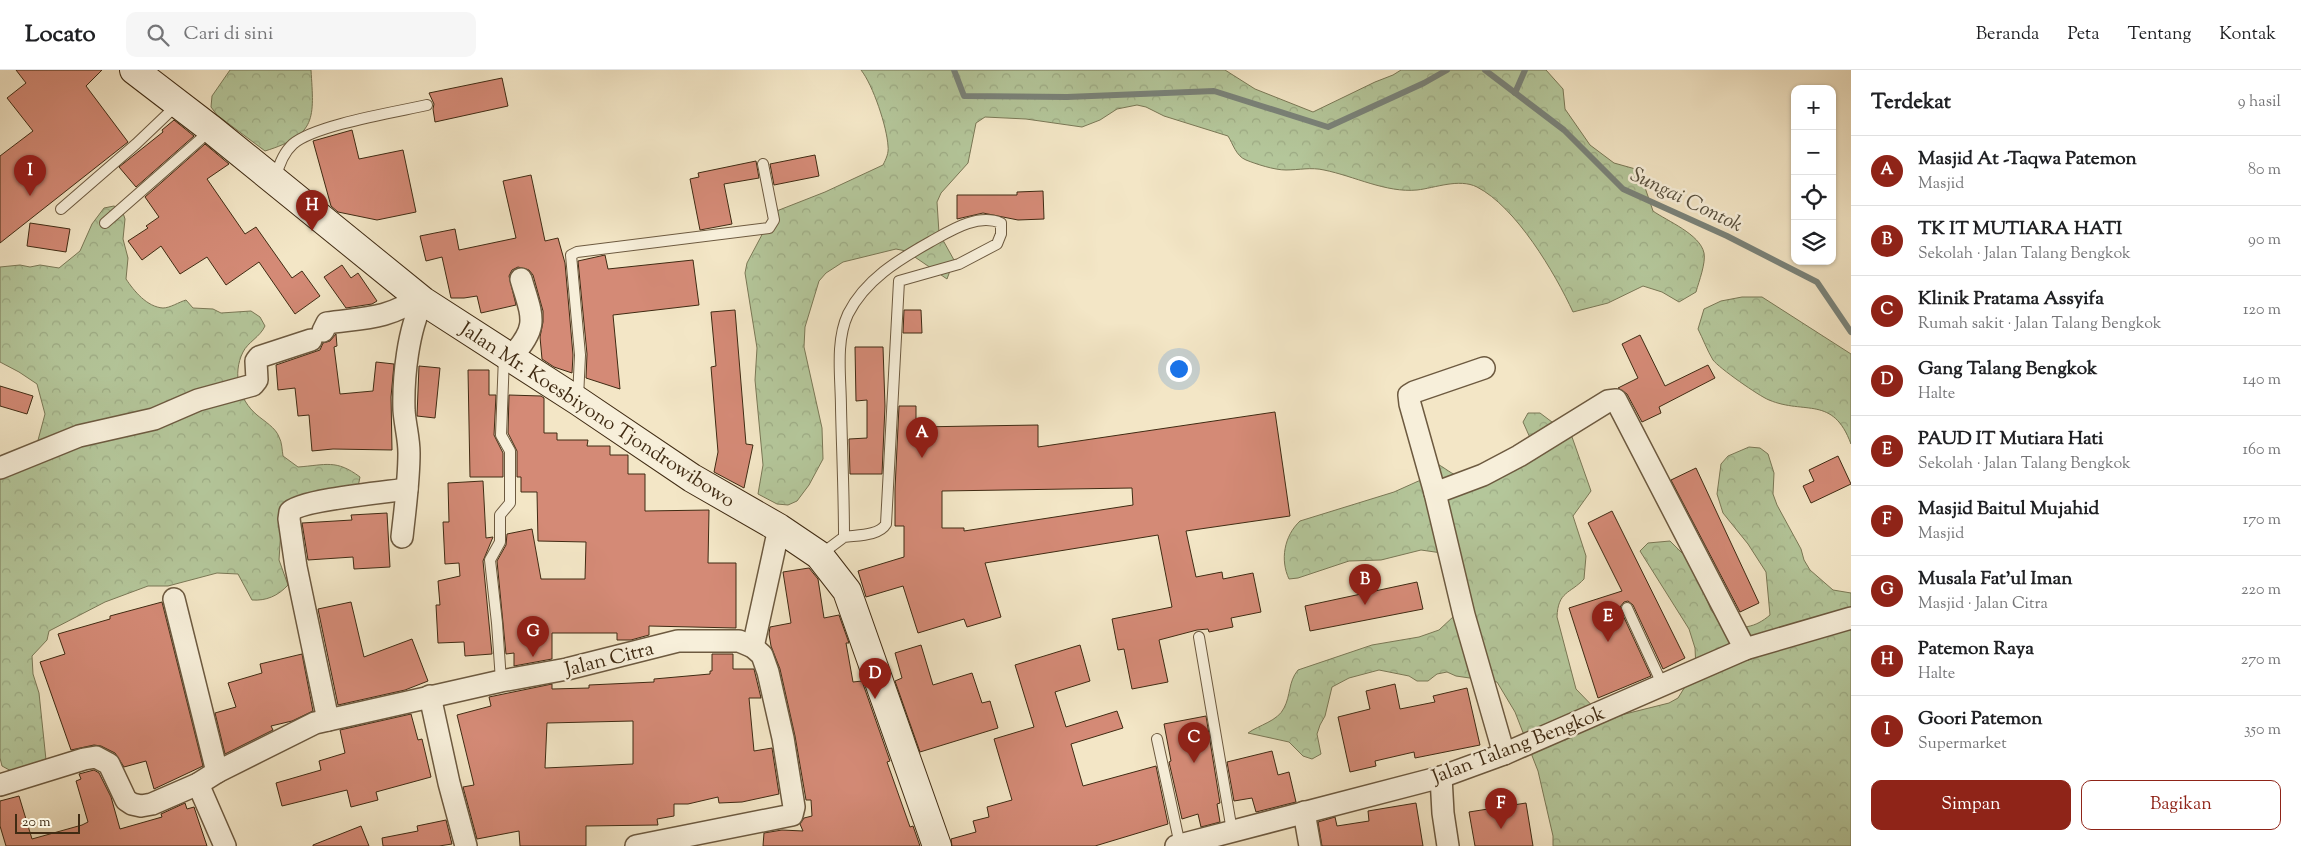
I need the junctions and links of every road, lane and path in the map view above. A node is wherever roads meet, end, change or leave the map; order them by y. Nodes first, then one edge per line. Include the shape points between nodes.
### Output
1 (134, 70) edge
2 (179, 103) junction
3 (427, 105) dead end
4 (211, 129) junction
5 (763, 164) dead end
6 (275, 181) junction
7 (61, 209) dead end
8 (105, 223) dead end
9 (894, 264) junction
10 (521, 279) dead end
11 (900, 281) junction
12 (420, 299) junction
13 (507, 355) junction
14 (1484, 368) dead end
15 (578, 401) junction
16 (0, 468) edge
17 (408, 489) junction
18 (1435, 493) junction
19 (780, 528) junction
20 (402, 537) dead end
21 (844, 537) junction
22 (819, 555) junction
23 (174, 599) dead end
24 (1626, 608) dead end
25 (1851, 618) edge
26 (1199, 637) dead end
27 (753, 646) junction
28 (1745, 648) junction
29 (500, 681) junction
30 (1663, 686) junction
31 (430, 696) junction
32 (328, 720) junction
33 (1158, 739) dead end
34 (1504, 754) junction
35 (217, 772) junction
36 (1441, 777) junction
37 (198, 784) junction
38 (0, 785) edge
39 (1304, 812) junction
40 (1232, 831) junction
41 (714, 839) edge
42 (1204, 842) edge
43 (225, 846) edge
44 (466, 846) edge
45 (636, 846) edge
46 (936, 846) edge
47 (1178, 846) edge
48 (1310, 846) edge
49 (1448, 846) edge

1 - 2 main road, Jalan Mr. Koesbiyono Tjondrowibowo
2 - 4 main road, Jalan Mr. Koesbiyono Tjondrowibowo
2 - 7 lane
3 - 6 lane via 314,131 295,142 286,152 278,164
4 - 6 main road, Jalan Mr. Koesbiyono Tjondrowibowo
4 - 8 lane
5 - 15 lane via 774,220 769,228 571,255 580,355
6 - 12 main road, Jalan Mr. Koesbiyono Tjondrowibowo
9 - 11 lane via 900,269
9 - 11 lane via 966,224 982,221 1001,223 997,244 959,264
9 - 21 lane via 867,287 848,314 844,329 840,352
10 - 13 street via 532,316 531,323 526,341
11 - 21 lane via 886,524 876,532
12 - 13 main road, Jalan Mr. Koesbiyono Tjondrowibowo
12 - 16 street via 404,309 385,314 327,323 317,336 259,357 256,361 257,380 253,385 198,400 154,419 79,436
12 - 17 street via 408,358 404,411 408,439
13 - 15 main road, Jalan Mr. Koesbiyono Tjondrowibowo
13 - 29 lane via 501,435 510,451 510,503 500,515 500,542 490,560
14 - 18 street via 1409,395
15 - 19 main road, Jalan Mr. Koesbiyono Tjondrowibowo via 692,478
17 - 20 street
17 - 32 street via 322,501 290,512 296,567
18 - 28 street via 1483,475 1608,401 1616,400
18 - 34 street via 1464,615
19 - 22 main road, Jalan Mr. Koesbiyono Tjondrowibowo
19 - 27 street
21 - 22 lane
22 - 46 main road, Jalan Mr. Koesbiyono Tjondrowibowo via 847,591
23 - 35 street
24 - 30 lane
25 - 28 street, Jalan Talang Bengkok
26 - 40 lane
27 - 29 street, Jalan Citra via 739,641 678,642 567,669
27 - 41 street via 762,655 768,672 794,807 792,815
28 - 30 street, Jalan Talang Bengkok
29 - 31 street, Jalan Citra
30 - 34 street, Jalan Talang Bengkok
31 - 32 street, Jalan Citra
31 - 44 street
32 - 35 street, Jalan Citra via 315,723
33 - 47 lane
34 - 36 street, Jalan Talang Bengkok
35 - 37 street, Jalan Citra
36 - 39 street, Jalan Talang Bengkok
36 - 49 street
37 - 38 street, Jalan Citra via 152,804 132,804 126,800 109,764 96,757
37 - 43 street
39 - 40 street, Jalan Talang Bengkok
39 - 48 street
40 - 42 street, Jalan Talang Bengkok
41 - 45 street
42 - 47 street, Jalan Talang Bengkok

